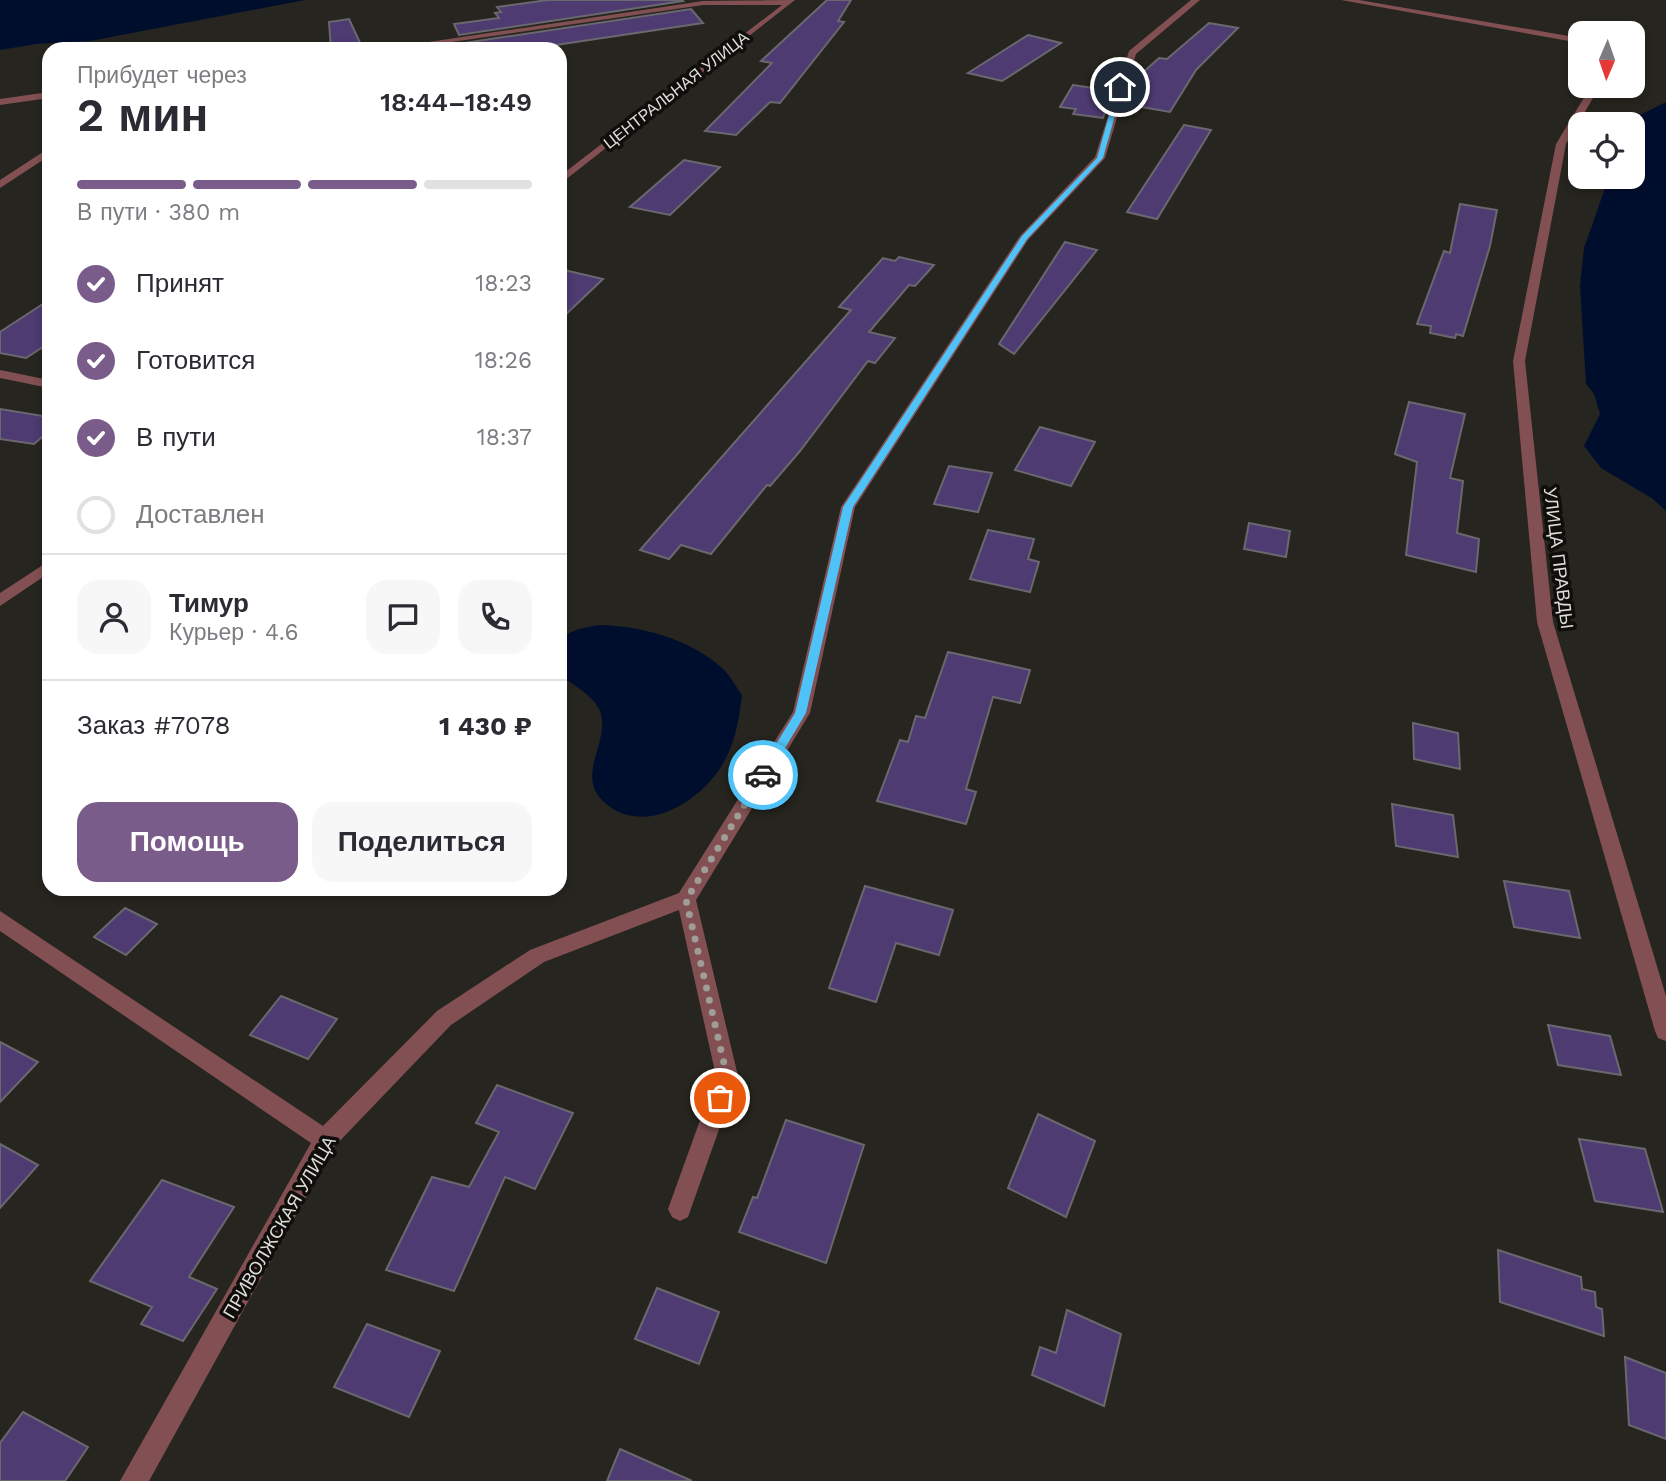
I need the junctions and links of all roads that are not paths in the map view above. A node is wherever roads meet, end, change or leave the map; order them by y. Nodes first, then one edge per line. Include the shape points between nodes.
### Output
1 (1196, 0) edge
2 (1345, 0) edge
3 (793, 1) edge
4 (1568, 39) edge
5 (434, 42) edge
6 (42, 96) edge
7 (1588, 98) edge
8 (0, 102) edge
9 (42, 156) edge
10 (567, 176) edge
11 (0, 185) edge
12 (0, 373) edge
13 (42, 382) edge
14 (42, 571) edge
15 (0, 601) edge
16 (686, 900) junction
17 (0, 920) edge
18 (1666, 1031) edge
19 (325, 1140) junction
20 (680, 1209) dead end
21 (134, 1481) edge

1 - 16 street via 1132,53 1100,158 1024,237 848,507 801,713
2 - 4 street
3 - 5 street via 703,3
3 - 10 street, ЦЕНТРАЛЬНАЯ УЛИЦА
6 - 8 street
7 - 18 street, УЛИЦА ПРАВДЫ via 1561,145 1519,360 1545,622
9 - 11 street
12 - 13 street
14 - 15 street
16 - 19 street, ПРИВОЛЖСКАЯ УЛИЦА via 537,956 454,1011
16 - 20 street via 727,1076
17 - 19 street
19 - 21 street, ПРИВОЛЖСКАЯ УЛИЦА

